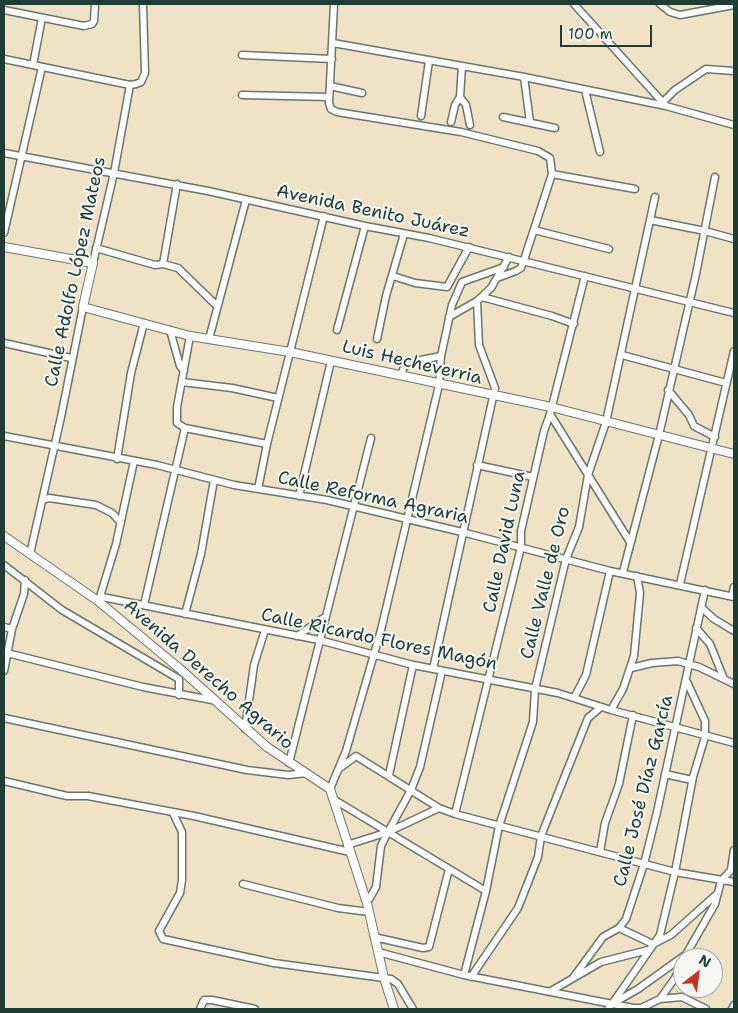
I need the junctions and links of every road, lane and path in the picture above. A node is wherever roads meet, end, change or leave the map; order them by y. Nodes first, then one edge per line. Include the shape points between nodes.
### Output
1 (95, 4) edge
2 (143, 4) edge
3 (334, 4) edge
4 (574, 4) edge
5 (660, 4) edge
6 (734, 5) edge
7 (4, 10) edge
8 (42, 18) junction
9 (333, 43) junction
10 (242, 55) dead end
11 (4, 59) edge
12 (332, 59) junction
13 (429, 60) junction
14 (33, 65) junction
15 (462, 66) junction
16 (42, 67) junction
17 (734, 71) edge
18 (524, 77) junction
19 (130, 85) junction
20 (330, 86) junction
21 (585, 90) junction
22 (362, 93) dead end
23 (242, 95) dead end
24 (329, 97) junction
25 (460, 97) junction
26 (665, 104) junction
27 (421, 116) dead end
28 (503, 117) dead end
29 (451, 122) dead end
30 (530, 122) junction
31 (470, 125) dead end
32 (734, 125) edge
33 (555, 128) dead end
34 (600, 152) dead end
35 (4, 153) edge
36 (22, 157) junction
37 (114, 173) junction
38 (552, 174) junction
39 (716, 176) dead end
40 (176, 184) junction
41 (635, 190) dead end
42 (655, 197) dead end
43 (246, 200) junction
44 (324, 216) junction
45 (650, 220) junction
46 (365, 226) junction
47 (534, 230) junction
48 (705, 231) junction
49 (4, 233) edge
50 (404, 234) junction
51 (734, 239) edge
52 (4, 247) edge
53 (469, 247) junction
54 (96, 248) junction
55 (610, 249) dead end
56 (509, 257) junction
57 (524, 260) junction
58 (93, 264) junction
59 (163, 264) junction
60 (504, 266) junction
61 (393, 276) junction
62 (585, 276) junction
63 (497, 278) junction
64 (462, 282) junction
65 (447, 287) junction
66 (637, 288) junction
67 (480, 299) junction
68 (690, 301) junction
69 (216, 305) junction
70 (83, 307) junction
71 (734, 313) edge
72 (449, 317) junction
73 (144, 324) junction
74 (574, 324) junction
75 (170, 330) junction
76 (337, 330) dead end
77 (190, 336) junction
78 (209, 338) junction
79 (377, 339) dead end
80 (4, 343) edge
81 (734, 350) edge
82 (290, 352) junction
83 (622, 355) junction
84 (441, 356) junction
85 (71, 358) junction
86 (330, 361) junction
87 (673, 369) junction
88 (184, 371) junction
89 (401, 375) junction
90 (182, 382) junction
91 (726, 382) junction
92 (439, 385) junction
93 (668, 390) junction
94 (493, 397) junction
95 (278, 398) junction
96 (551, 411) junction
97 (606, 422) junction
98 (185, 428) junction
99 (659, 435) junction
100 (4, 436) edge
101 (715, 437) junction
102 (371, 438) dead end
103 (267, 444) junction
104 (55, 446) junction
105 (712, 448) junction
106 (734, 454) edge
107 (117, 459) junction
108 (134, 461) junction
109 (477, 465) junction
110 (176, 470) junction
111 (588, 475) junction
112 (533, 477) junction
113 (214, 480) junction
114 (258, 489) junction
115 (299, 496) junction
116 (43, 500) junction
117 (353, 506) junction
118 (407, 521) junction
119 (121, 523) junction
120 (462, 532) junction
121 (4, 536) edge
122 (630, 542) junction
123 (521, 547) junction
124 (30, 554) junction
125 (566, 559) junction
126 (4, 565) edge
127 (610, 571) junction
128 (623, 572) junction
129 (637, 576) junction
130 (25, 580) junction
131 (680, 584) junction
132 (734, 587) edge
133 (705, 590) junction
134 (733, 597) edge
135 (100, 599) junction
136 (144, 605) junction
137 (701, 607) junction
138 (186, 614) junction
139 (325, 617) junction
140 (4, 628) edge
141 (696, 628) junction
142 (12, 629) junction
143 (264, 630) junction
144 (734, 631) edge
145 (297, 636) junction
146 (319, 640) junction
147 (8, 653) junction
148 (373, 654) junction
149 (690, 664) junction
150 (413, 665) junction
151 (179, 668) junction
152 (631, 668) junction
153 (433, 669) junction
154 (4, 671) edge
155 (442, 671) junction
156 (179, 679) junction
157 (724, 679) junction
158 (489, 681) junction
159 (687, 682) junction
160 (734, 684) edge
161 (535, 689) junction
162 (179, 695) junction
163 (574, 698) junction
164 (212, 700) junction
165 (601, 707) junction
166 (611, 710) junction
167 (633, 715) junction
168 (4, 718) edge
169 (676, 728) junction
170 (245, 729) junction
171 (705, 737) junction
172 (734, 743) edge
173 (289, 763) junction
174 (340, 768) junction
175 (307, 773) junction
176 (665, 774) junction
177 (389, 775) junction
178 (692, 780) junction
179 (4, 781) edge
180 (330, 789) junction
181 (411, 790) junction
182 (333, 799) junction
183 (439, 808) junction
184 (173, 813) junction
185 (455, 814) junction
186 (499, 826) junction
187 (388, 832) junction
188 (541, 836) junction
189 (348, 849) junction
190 (734, 850) edge
191 (600, 852) junction
192 (644, 864) junction
193 (732, 869) edge
194 (449, 870) junction
195 (676, 872) junction
196 (721, 881) junction
197 (734, 882) edge
198 (242, 884) dead end
199 (486, 891) junction
200 (718, 893) junction
201 (367, 903) junction
202 (369, 912) junction
203 (619, 928) junction
204 (374, 937) junction
205 (651, 947) junction
206 (690, 948) edge
207 (378, 952) junction
208 (673, 965) edge
209 (464, 975) junction
210 (471, 977) junction
211 (384, 978) junction
212 (573, 978) junction
213 (673, 979) edge
214 (551, 991) junction
215 (660, 999) junction
216 (734, 1005) edge
217 (610, 1006) edge
218 (200, 1009) edge
219 (255, 1009) edge
220 (394, 1009) edge
221 (412, 1009) edge
222 (642, 1009) edge
223 (706, 1009) edge
224 (732, 1009) edge

1 - 8 street via 94,21 88,26
2 - 19 street via 145,73 141,82
3 - 9 street
4 - 26 street
5 - 6 street via 680,15
7 - 8 street
8 - 14 street
9 - 12 street
9 - 13 street
10 - 12 street
11 - 14 street
12 - 20 street
13 - 15 street
13 - 27 street
14 - 16 street
15 - 18 street
15 - 25 street
16 - 19 street
16 - 36 street
17 - 26 street via 706,69 675,90
18 - 21 street
18 - 30 street
19 - 37 street, Calle Adolfo López Mateos
20 - 22 street
20 - 24 street
21 - 26 street
21 - 34 street
23 - 24 street
24 - 38 street via 329,106 337,112 460,132 538,151 550,158
25 - 29 street
25 - 31 street via 466,105
26 - 32 street
28 - 30 street
30 - 33 street
35 - 36 street, Avenida Benito Juárez
36 - 37 street, Avenida Benito Juárez
36 - 49 street
37 - 40 street, Avenida Benito Juárez
37 - 54 street, Calle Adolfo López Mateos
38 - 41 street
38 - 47 street
39 - 48 street
40 - 43 street, Avenida Benito Juárez
40 - 59 street
42 - 45 street, Calle Valle de Oro
43 - 44 street, Avenida Benito Juárez
43 - 69 street
44 - 46 street, Avenida Benito Juárez
44 - 82 street
45 - 48 street
45 - 66 street, Calle Valle de Oro
46 - 50 street, Avenida Benito Juárez
46 - 76 street
47 - 55 street
47 - 57 street
48 - 51 street
48 - 68 street
50 - 53 street, Avenida Benito Juárez
50 - 61 street
52 - 58 street
53 - 56 street, Avenida Benito Juárez
53 - 65 street
54 - 58 street, Calle Adolfo López Mateos
54 - 59 street via 155,265
56 - 57 street, Avenida Benito Juárez
56 - 60 street
57 - 62 street, Avenida Benito Juárez
57 - 63 street via 516,272
58 - 70 street, Calle Adolfo López Mateos
59 - 69 street via 178,268
60 - 63 street
60 - 64 street
61 - 65 street
61 - 79 street
62 - 66 street, Avenida Benito Juárez
62 - 74 street, Calle David Luna
63 - 67 street
64 - 65 street
64 - 72 street
66 - 68 street, Avenida Benito Juárez
66 - 83 street, Calle Valle de Oro
67 - 72 street
67 - 74 street
67 - 94 street via 478,339 495,384
68 - 71 street, Avenida Benito Juárez
68 - 87 street
69 - 78 street
70 - 73 street, Luis Hecheverria
70 - 85 street, Calle Adolfo López Mateos
72 - 84 street
73 - 75 street, Luis Hecheverria
73 - 107 street via 131,373
74 - 96 street, Calle David Luna
75 - 77 street, Luis Hecheverria
75 - 88 street
77 - 78 street, Luis Hecheverria
77 - 88 street
78 - 82 street, Luis Hecheverria
80 - 85 street
81 - 91 street
82 - 86 street, Luis Hecheverria
82 - 95 street
83 - 87 street
83 - 97 street, Calle Valle de Oro
84 - 89 street via 411,362
84 - 92 street
85 - 104 street, Calle Adolfo López Mateos
86 - 89 street, Luis Hecheverria
86 - 115 street
87 - 91 street
87 - 93 street
88 - 90 street
89 - 92 street, Luis Hecheverria
90 - 95 street
90 - 98 street via 177,423
91 - 101 street
92 - 94 street, Luis Hecheverria
92 - 118 street
93 - 99 street
93 - 101 street via 694,426
94 - 96 street, Luis Hecheverria
94 - 109 street
95 - 103 street
96 - 97 street, Luis Hecheverria
96 - 111 street
96 - 112 street, Calle David Luna
97 - 99 street, Luis Hecheverria
97 - 111 street, Calle Valle de Oro
98 - 103 street
98 - 110 street
99 - 105 street, Luis Hecheverria
99 - 122 street
100 - 104 street, Calle Reforma Agraria
101 - 105 street
102 - 117 street
103 - 114 street
104 - 107 street, Calle Reforma Agraria
104 - 116 street, Calle Adolfo López Mateos
105 - 106 street, Luis Hecheverria
105 - 131 street
107 - 108 street, Calle Reforma Agraria
108 - 110 street, Calle Reforma Agraria
108 - 119 street
109 - 112 street
109 - 120 street
110 - 113 street, Calle Reforma Agraria
110 - 136 street
111 - 122 street
111 - 125 street, Calle Valle de Oro via 579,528
112 - 123 street, Calle David Luna via 521,531
113 - 114 street, Calle Reforma Agraria
113 - 138 street
114 - 115 street, Calle Reforma Agraria
115 - 117 street, Calle Reforma Agraria
116 - 119 street via 49,498 96,505
116 - 124 street, Calle Adolfo López Mateos
117 - 118 street, Calle Reforma Agraria
117 - 139 street
118 - 120 street, Calle Reforma Agraria
118 - 148 street
119 - 135 street
120 - 123 street, Calle Reforma Agraria
120 - 153 street
121 - 124 street, Avenida Derecho Agrario
122 - 128 street
123 - 125 street, Calle Reforma Agraria
123 - 158 street, Calle David Luna
124 - 135 street, Avenida Derecho Agrario
125 - 127 street, Calle Reforma Agraria
125 - 161 street, Calle Valle de Oro
126 - 130 street
127 - 128 street, Calle Reforma Agraria
127 - 163 street via 586,675
128 - 129 street, Calle Reforma Agraria
129 - 131 street, Calle Reforma Agraria
129 - 152 street via 640,593
130 - 142 street via 24,594
130 - 156 street via 62,610
131 - 133 street, Calle Reforma Agraria
132 - 134 street
133 - 134 street, Calle Reforma Agraria
133 - 137 street, Calle José Díaz García
135 - 136 street, Calle Ricardo Flores Magón
135 - 151 street, Avenida Derecho Agrario
136 - 138 street, Calle Ricardo Flores Magón
137 - 141 street, Calle José Díaz García
137 - 144 street
138 - 143 street, Calle Ricardo Flores Magón
139 - 145 street
139 - 146 street
140 - 142 street
141 - 149 street, Calle José Díaz García
141 - 157 street via 710,644
142 - 147 street
143 - 145 street, Calle Ricardo Flores Magón
143 - 170 street via 254,665
145 - 146 street, Calle Ricardo Flores Magón
146 - 148 street, Calle Ricardo Flores Magón
146 - 173 street
147 - 154 street
147 - 162 street
148 - 150 street, Calle Ricardo Flores Magón
148 - 174 street
149 - 152 street via 652,663
149 - 157 street
149 - 159 street, Calle José Díaz García
150 - 153 street, Calle Ricardo Flores Magón
150 - 177 street
151 - 156 street
151 - 164 street, Avenida Derecho Agrario
152 - 166 street
153 - 155 street, Calle Ricardo Flores Magón
155 - 158 street, Calle Ricardo Flores Magón
155 - 181 street via 420,767
156 - 162 street
157 - 160 street
158 - 161 street, Calle Ricardo Flores Magón
158 - 185 street, Calle David Luna
159 - 169 street, Calle José Díaz García
159 - 171 street via 705,721
161 - 163 street, Calle Ricardo Flores Magón
161 - 186 street, Calle Valle de Oro via 533,722
162 - 164 street
163 - 165 street, Calle Ricardo Flores Magón
164 - 170 street, Avenida Derecho Agrario
165 - 166 street, Calle Ricardo Flores Magón
165 - 188 street via 588,718
166 - 167 street, Calle Ricardo Flores Magón
167 - 169 street, Calle Ricardo Flores Magón
167 - 191 street via 619,784 605,824
168 - 175 street via 247,770 288,775
169 - 171 street, Calle Ricardo Flores Magón
169 - 176 street, Calle José Díaz García
170 - 173 street, Avenida Derecho Agrario
171 - 172 street, Calle Ricardo Flores Magón
171 - 178 street
173 - 175 street, Avenida Derecho Agrario
174 - 177 street via 356,756
174 - 180 street
175 - 180 street, Avenida Derecho Agrario
176 - 178 street
176 - 192 street, Calle José Díaz García
177 - 181 street
178 - 195 street
179 - 184 street via 66,796 88,796
180 - 182 street
181 - 183 street
181 - 187 street
182 - 187 street
182 - 189 street
183 - 185 street
183 - 187 street
184 - 189 street
184 - 211 street via 182,832 182,880 180,893 159,931 163,939 274,963
185 - 186 street
186 - 188 street
186 - 199 street, Calle Valle de Oro
187 - 189 street
187 - 194 street
187 - 201 street via 380,846 376,887
188 - 191 street
188 - 210 street via 538,857 518,908
189 - 201 street
190 - 193 street
191 - 192 street
192 - 195 street
192 - 203 street, Calle José Díaz García via 626,920
193 - 196 street
194 - 199 street
194 - 204 street via 429,947
195 - 196 street
195 - 205 street via 660,935
196 - 197 street
196 - 200 street
198 - 202 street via 338,908
199 - 209 street, Calle Valle de Oro
200 - 205 street via 671,935
200 - 206 street
201 - 202 street
202 - 204 street
203 - 205 street
203 - 212 street, Calle José Díaz García via 603,937
204 - 207 street
205 - 212 street via 601,962
205 - 217 street
207 - 209 street
207 - 211 street
208 - 217 street
209 - 210 street
210 - 214 street
211 - 220 street
211 - 221 street via 394,980
212 - 214 street
213 - 215 street
214 - 217 street
215 - 222 street
215 - 223 street via 682,998
216 - 224 street
217 - 222 street
218 - 219 street via 204,1000

